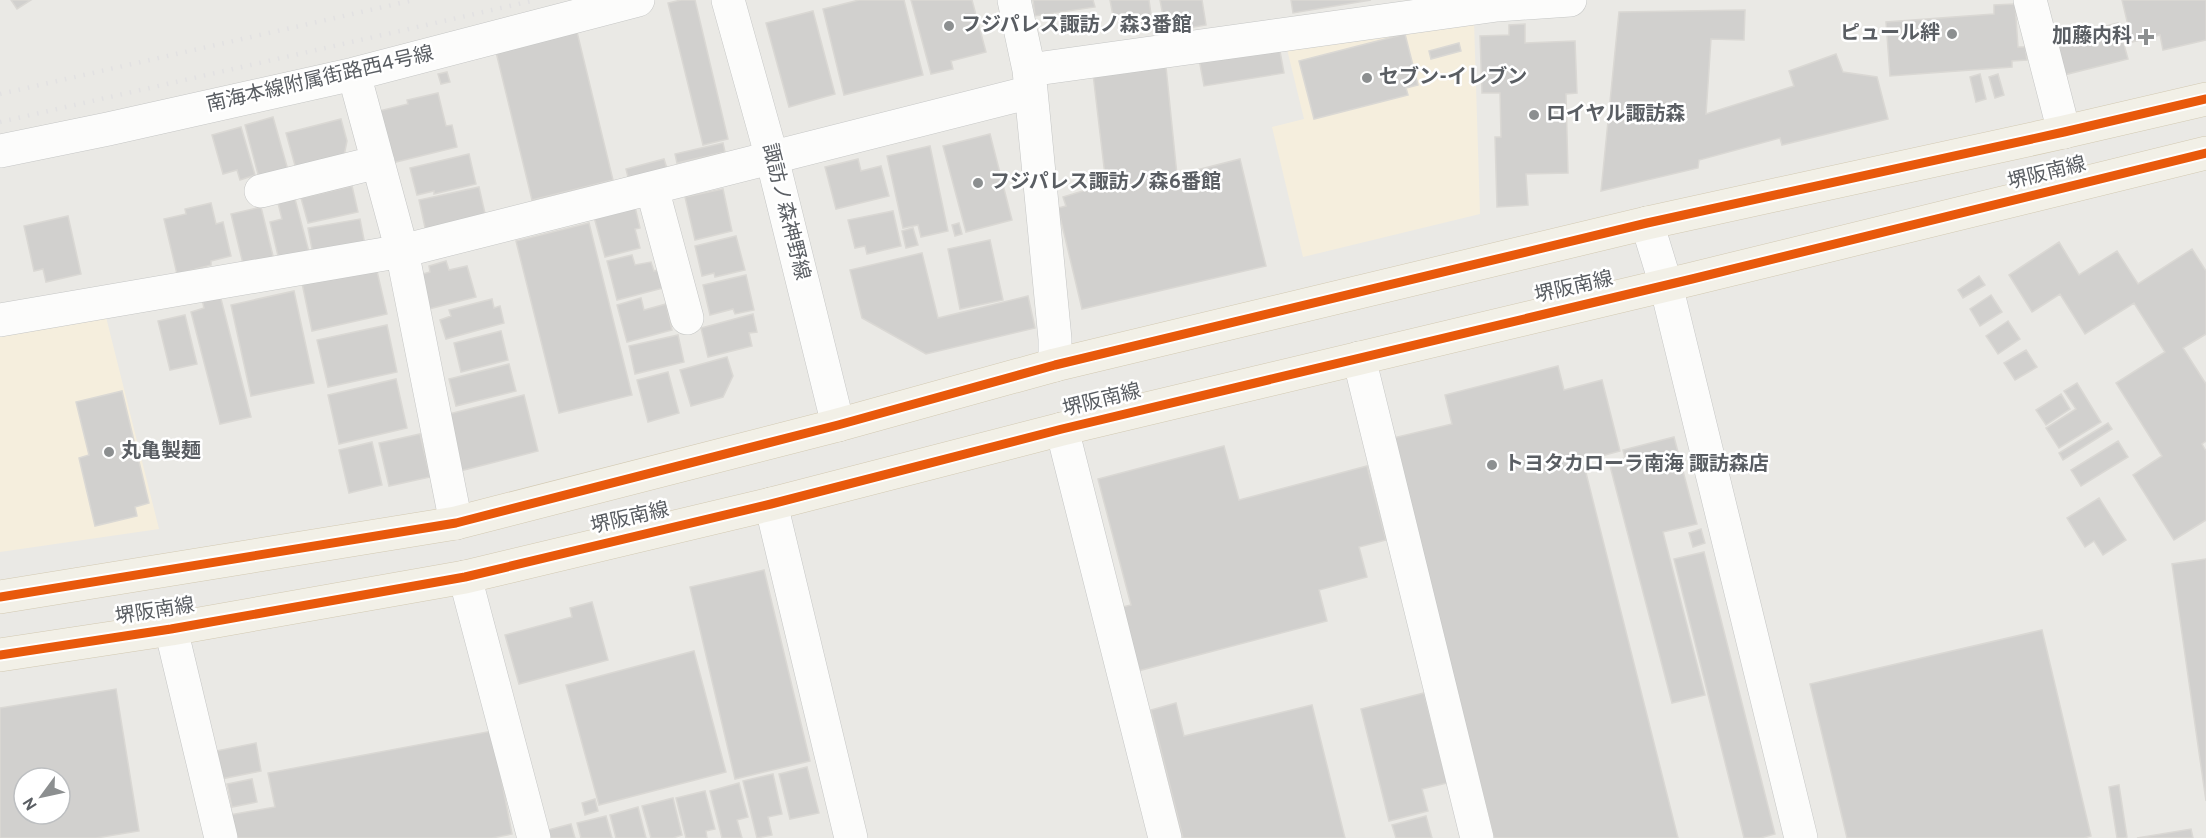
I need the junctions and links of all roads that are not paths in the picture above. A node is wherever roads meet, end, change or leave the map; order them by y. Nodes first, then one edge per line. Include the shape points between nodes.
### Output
1 (638, 0) edge
2 (728, 0) edge
3 (1014, 0) edge
4 (1570, 0) edge
5 (2030, 0) edge
6 (354, 74) junction
7 (1030, 81) junction
8 (2206, 99) edge
9 (2064, 132) junction
10 (0, 151) edge
11 (2206, 153) edge
12 (772, 158) junction
13 (378, 162) junction
14 (652, 188) junction
15 (261, 191) dead end
16 (1647, 223) junction
17 (402, 251) junction
18 (1666, 285) junction
19 (687, 318) dead end
20 (0, 320) edge
21 (1359, 358) junction
22 (1055, 365) junction
23 (838, 425) junction
24 (1062, 429) junction
25 (771, 504) junction
26 (456, 523) junction
27 (465, 577) junction
28 (0, 597) edge
29 (171, 629) junction
30 (0, 655) edge
31 (843, 836) edge
32 (221, 838) edge
33 (534, 838) edge
34 (1165, 838) edge
35 (1477, 838) edge
36 (1801, 838) edge

1 - 6 street, 南海本線附属街路西4号線
2 - 12 street, 諏訪ノ森神野線
3 - 7 street
4 - 7 street via 1497,5
5 - 9 street
6 - 10 street, 南海本線附属街路西4号線
6 - 13 street
7 - 12 street
7 - 22 street
8 - 9 main road, 堺阪南線
9 - 16 main road, 堺阪南線
11 - 18 main road, 堺阪南線
12 - 14 street
12 - 23 street, 諏訪ノ森神野線
13 - 15 street
13 - 17 street
14 - 17 street
14 - 19 street
16 - 18 street
16 - 22 main road, 堺阪南線
17 - 20 street
17 - 26 street
18 - 21 main road, 堺阪南線
18 - 36 street
21 - 24 main road, 堺阪南線
21 - 35 street
22 - 23 main road, 堺阪南線
23 - 26 main road, 堺阪南線
24 - 25 main road, 堺阪南線
24 - 34 street
25 - 27 main road, 堺阪南線
25 - 31 street
26 - 28 main road, 堺阪南線
27 - 29 main road, 堺阪南線
27 - 33 street
29 - 30 main road, 堺阪南線
29 - 32 street

